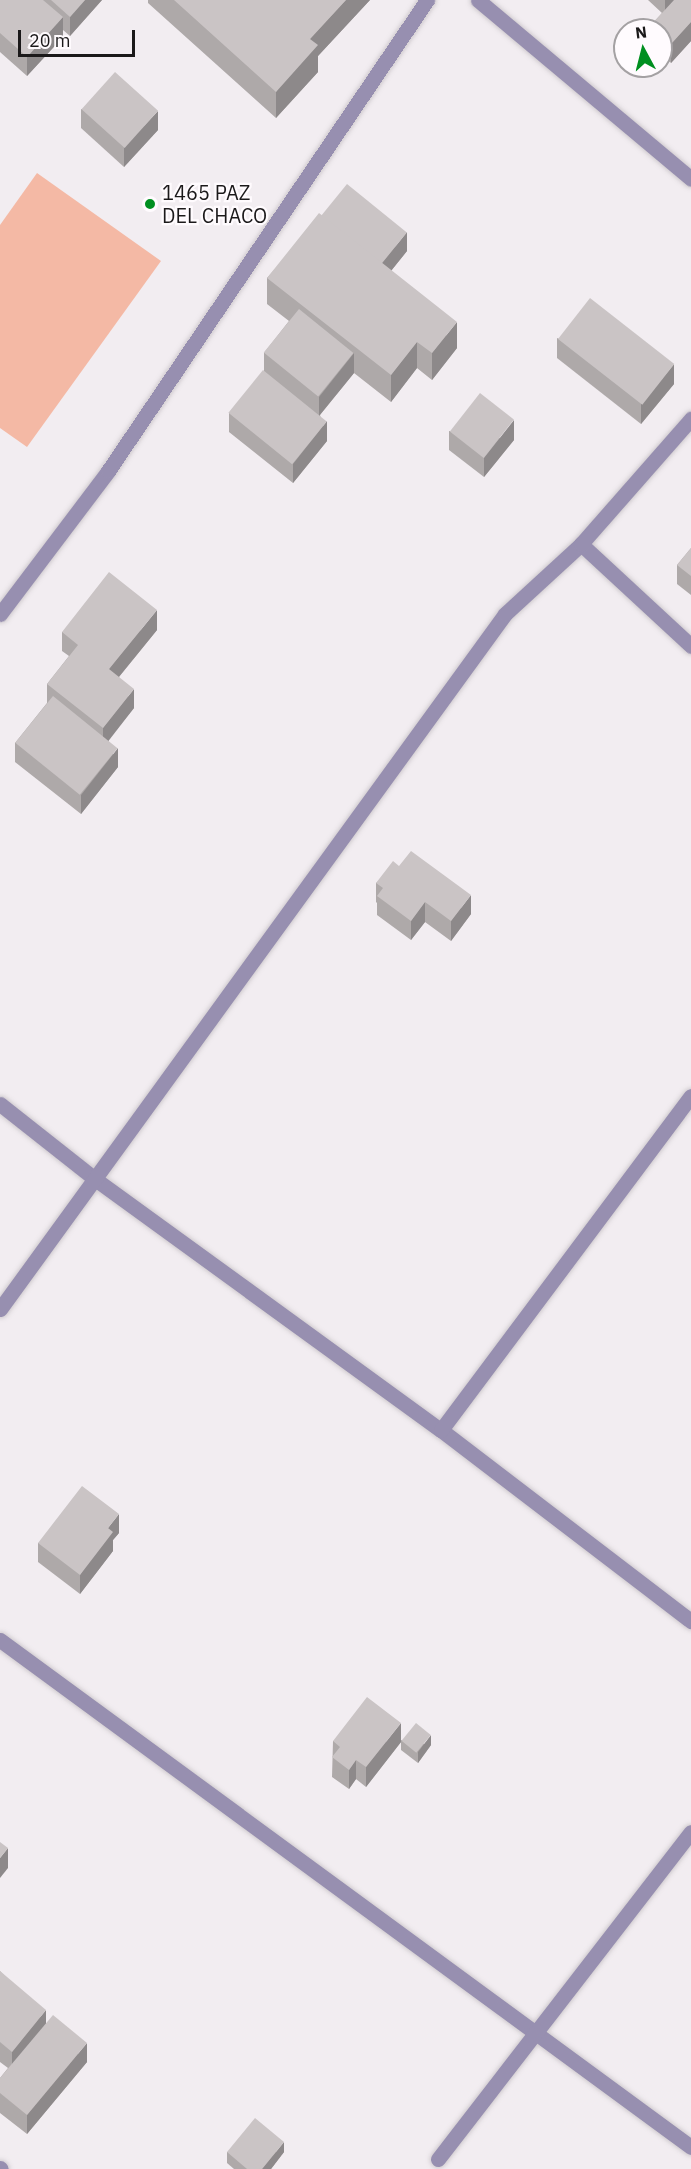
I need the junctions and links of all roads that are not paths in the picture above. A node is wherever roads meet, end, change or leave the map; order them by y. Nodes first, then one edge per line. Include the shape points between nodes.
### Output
1 (427, 0) edge
2 (478, 0) edge
3 (691, 179) edge
4 (691, 418) edge
5 (581, 544) junction
6 (0, 614) edge
7 (691, 646) edge
8 (691, 1096) edge
9 (0, 1104) edge
10 (95, 1179) junction
11 (0, 1309) edge
12 (441, 1430) junction
13 (691, 1621) edge
14 (0, 1640) edge
15 (691, 1832) edge
16 (534, 2034) junction
17 (691, 2147) edge
18 (438, 2159) dead end

1 - 6 street via 108,471
2 - 3 street
4 - 5 street
5 - 7 street
5 - 10 street via 505,614
8 - 12 street
9 - 10 street
10 - 11 street
10 - 12 street
12 - 13 street
14 - 16 street
15 - 16 street
16 - 17 street
16 - 18 street

